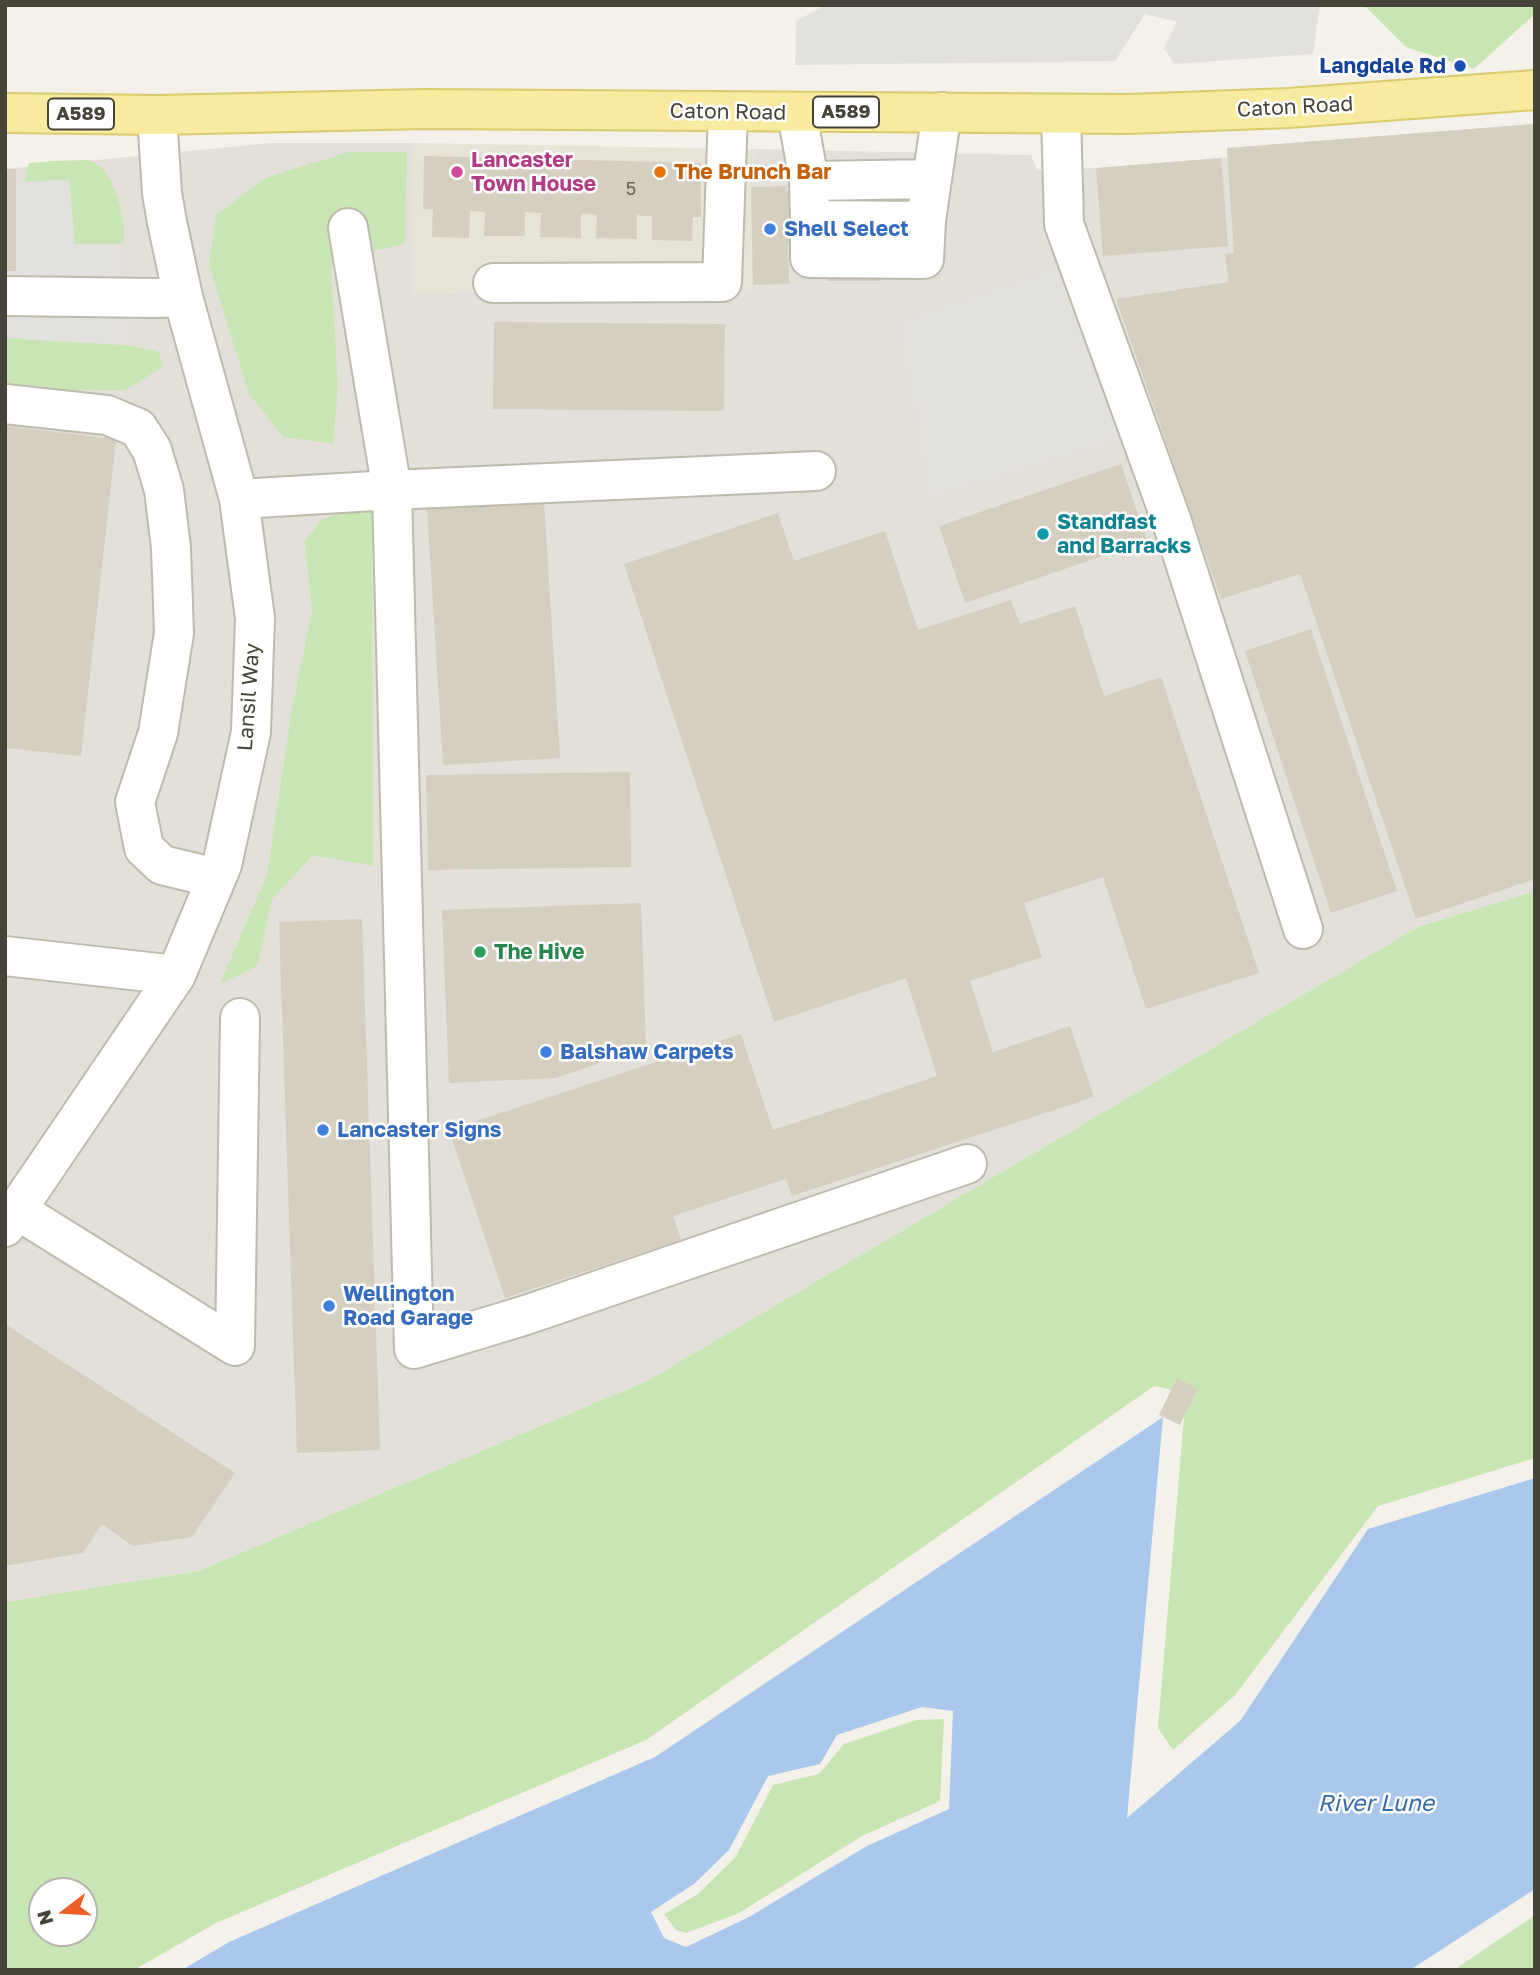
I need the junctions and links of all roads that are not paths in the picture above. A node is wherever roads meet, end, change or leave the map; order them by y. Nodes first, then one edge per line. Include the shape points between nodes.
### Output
1 (1535, 90) edge
2 (728, 112) junction
3 (942, 112) junction
4 (5, 113) edge
5 (797, 113) junction
6 (1061, 114) junction
7 (156, 115) junction
8 (932, 178) junction
9 (808, 181) junction
10 (348, 228) dead end
11 (493, 283) dead end
12 (5, 296) edge
13 (183, 297) junction
14 (5, 404) edge
15 (816, 471) dead end
16 (392, 490) junction
17 (239, 499) junction
18 (216, 878) junction
19 (1303, 929) dead end
20 (5, 956) edge
21 (176, 975) junction
22 (240, 1018) dead end
23 (967, 1164) dead end
24 (11, 1219) edge

1 - 6 main road, Caton Road / A589 via 1289,108
2 - 5 main road, Caton Road / A589
2 - 7 main road, Caton Road / A589 via 425,109
2 - 11 street via 722,282
3 - 5 main road, Caton Road / A589
3 - 6 main road, Caton Road / A589
3 - 8 street
4 - 7 main road, Caton Road / A589
5 - 9 street
6 - 19 street via 1064,223 1172,522
7 - 13 street, Lansil Way via 162,193
8 - 9 street
8 - 9 street via 926,221 810,220
10 - 16 street
12 - 13 street
13 - 17 street, Lansil Way
14 - 18 street via 107,415 138,428 152,450 164,490 171,548 174,633 158,733 135,803 144,848 162,865
15 - 16 street
16 - 17 street
16 - 23 street via 414,1349
17 - 18 street, Lansil Way via 255,618 251,732
18 - 21 street, Lansil Way
20 - 21 street
21 - 24 street, Lansil Way
22 - 24 street via 236,1346

